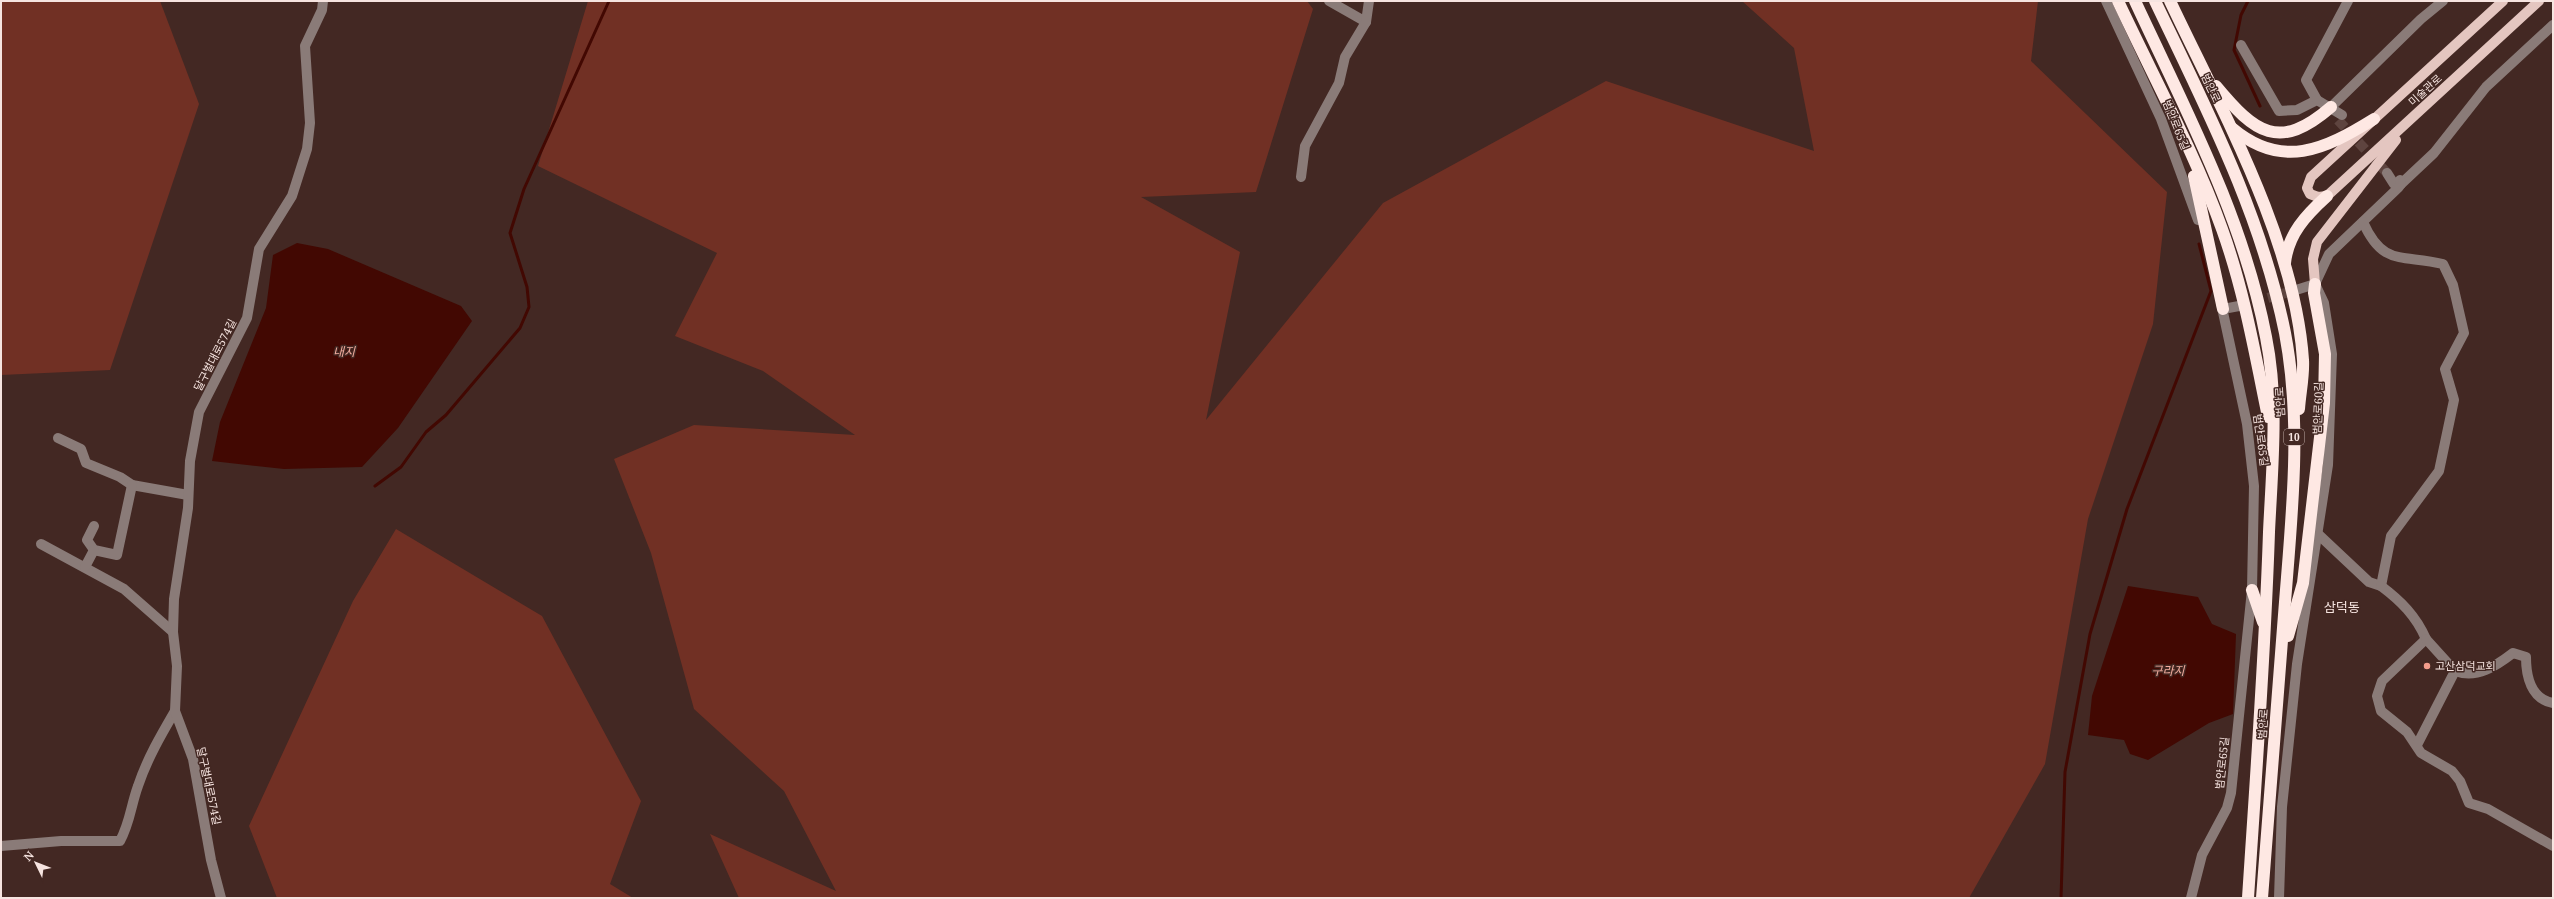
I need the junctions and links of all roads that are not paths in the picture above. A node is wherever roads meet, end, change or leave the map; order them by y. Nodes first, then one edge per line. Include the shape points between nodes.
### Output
1 (323, 1) edge
2 (1329, 1) edge
3 (1369, 1) edge
4 (2106, 1) edge
5 (2118, 1) edge
6 (2135, 1) edge
7 (2155, 1) edge
8 (2170, 1) edge
9 (2348, 1) edge
10 (2443, 1) edge
11 (2503, 1) edge
12 (2539, 1) edge
13 (1366, 22) junction
14 (2553, 26) edge
15 (2241, 46) dead end
16 (2204, 72) junction
17 (2317, 100) junction
18 (2331, 107) junction
19 (2418, 112) junction
20 (2340, 118) tunnel mouth
21 (2374, 119) junction
22 (2229, 125) junction
23 (2189, 153) junction
24 (2389, 170) tunnel mouth
25 (1301, 177) dead end
26 (2401, 184) junction
27 (2327, 196) junction
28 (2363, 222) junction
29 (2284, 269) junction
30 (2315, 284) junction
31 (2296, 290) tunnel mouth
32 (2239, 306) tunnel mouth
33 (2223, 309) junction
34 (58, 438) dead end
35 (2273, 439) junction
36 (2295, 466) junction
37 (132, 485) junction
38 (188, 495) junction
39 (94, 526) dead end
40 (2319, 535) junction
41 (41, 544) dead end
42 (94, 550) junction
43 (85, 567) junction
44 (2381, 586) junction
45 (2252, 590) junction
46 (2266, 628) junction
47 (173, 632) junction
48 (2426, 639) junction
49 (2280, 662) junction
50 (2456, 672) junction
51 (2553, 703) edge
52 (175, 711) junction
53 (2417, 745) junction
54 (1, 846) edge
55 (2553, 846) edge
56 (221, 898) edge
57 (2191, 898) edge
58 (2248, 898) edge
59 (2262, 898) edge
60 (2279, 898) edge

1 - 38 street, 달구벌대로574길 via 322,10 305,46 310,123 307,149 292,196 259,249 248,318 199,412 190,461
2 - 13 street
3 - 13 street
4 - 33 street, 범안로65길 via 2161,119 2193,202
5 - 23 highway
6 - 35 highway, 범안로 / 10 via 2216,173 2242,239 2272,369
7 - 36 highway, 범안로 / 10 via 2233,165 2259,233 2282,319 2290,367
8 - 16 highway
9 - 17 street via 2306,80
10 - 18 street
11 - 21 main road, 미술관로
12 - 19 main road, 미술관로
13 - 25 street via 1345,58 1339,83 1306,146
14 - 26 street via 2486,87 2434,153
15 - 17 street via 2279,111 2297,110
16 - 18 highway via 2236,110 2271,133 2288,133 2320,117
16 - 22 highway
17 - 18 street
18 - 20 street
19 - 27 main road, 미술관로
19 - 30 main road via 2317,242 2313,259
21 - 22 highway via 2328,144 2294,152 2272,152 2261,148
21 - 27 main road, 미술관로 via 2309,180 2307,188 2310,194 2318,197
22 - 29 highway via 2263,202
23 - 33 highway
23 - 35 highway via 2222,229 2238,281
24 - 26 street
26 - 28 street
27 - 29 highway via 2296,229 2286,252
28 - 30 street via 2329,254
28 - 44 street via 2371,240 2385,254 2443,264 2453,285 2464,333 2445,369 2454,400 2439,471 2391,536
29 - 36 highway via 2298,326 2303,362
30 - 31 street
30 - 40 street, 범안로60길 via 2324,303 2332,354 2328,464
30 - 49 highway via 2314,294 2326,365 2324,403 2303,583
32 - 33 street
33 - 45 street, 범안로65길 via 2252,456
34 - 37 street via 81,449 86,463 120,476
35 - 46 highway, 범안로 / 10
36 - 49 highway, 범안로 / 10
37 - 38 street
37 - 42 street via 116,555
38 - 47 street, 달구벌대로574길 via 174,599
39 - 42 street via 87,540
40 - 44 street via 2369,582
40 - 60 street, 범안로60길 via 2298,664 2282,807
41 - 43 street
42 - 43 street
43 - 47 street via 124,590
44 - 48 street via 2398,599 2419,622
45 - 46 highway
45 - 57 street, 범안로65길 via 2231,793 2227,808 2202,855
46 - 58 highway, 범안로 / 10
47 - 52 street, 달구벌대로574길 via 177,666
48 - 50 street
48 - 53 street via 2382,681 2377,696 2382,711 2407,732
49 - 59 highway, 범안로 / 10
50 - 51 street via 2464,675 2492,669 2513,653 2526,657 2526,672 2532,689
50 - 53 street
52 - 54 street via 153,751 138,786 128,826 120,842 60,841
52 - 56 street, 달구벌대로574길 via 193,758 211,860
53 - 55 street via 2421,753 2456,776 2469,803 2488,809

